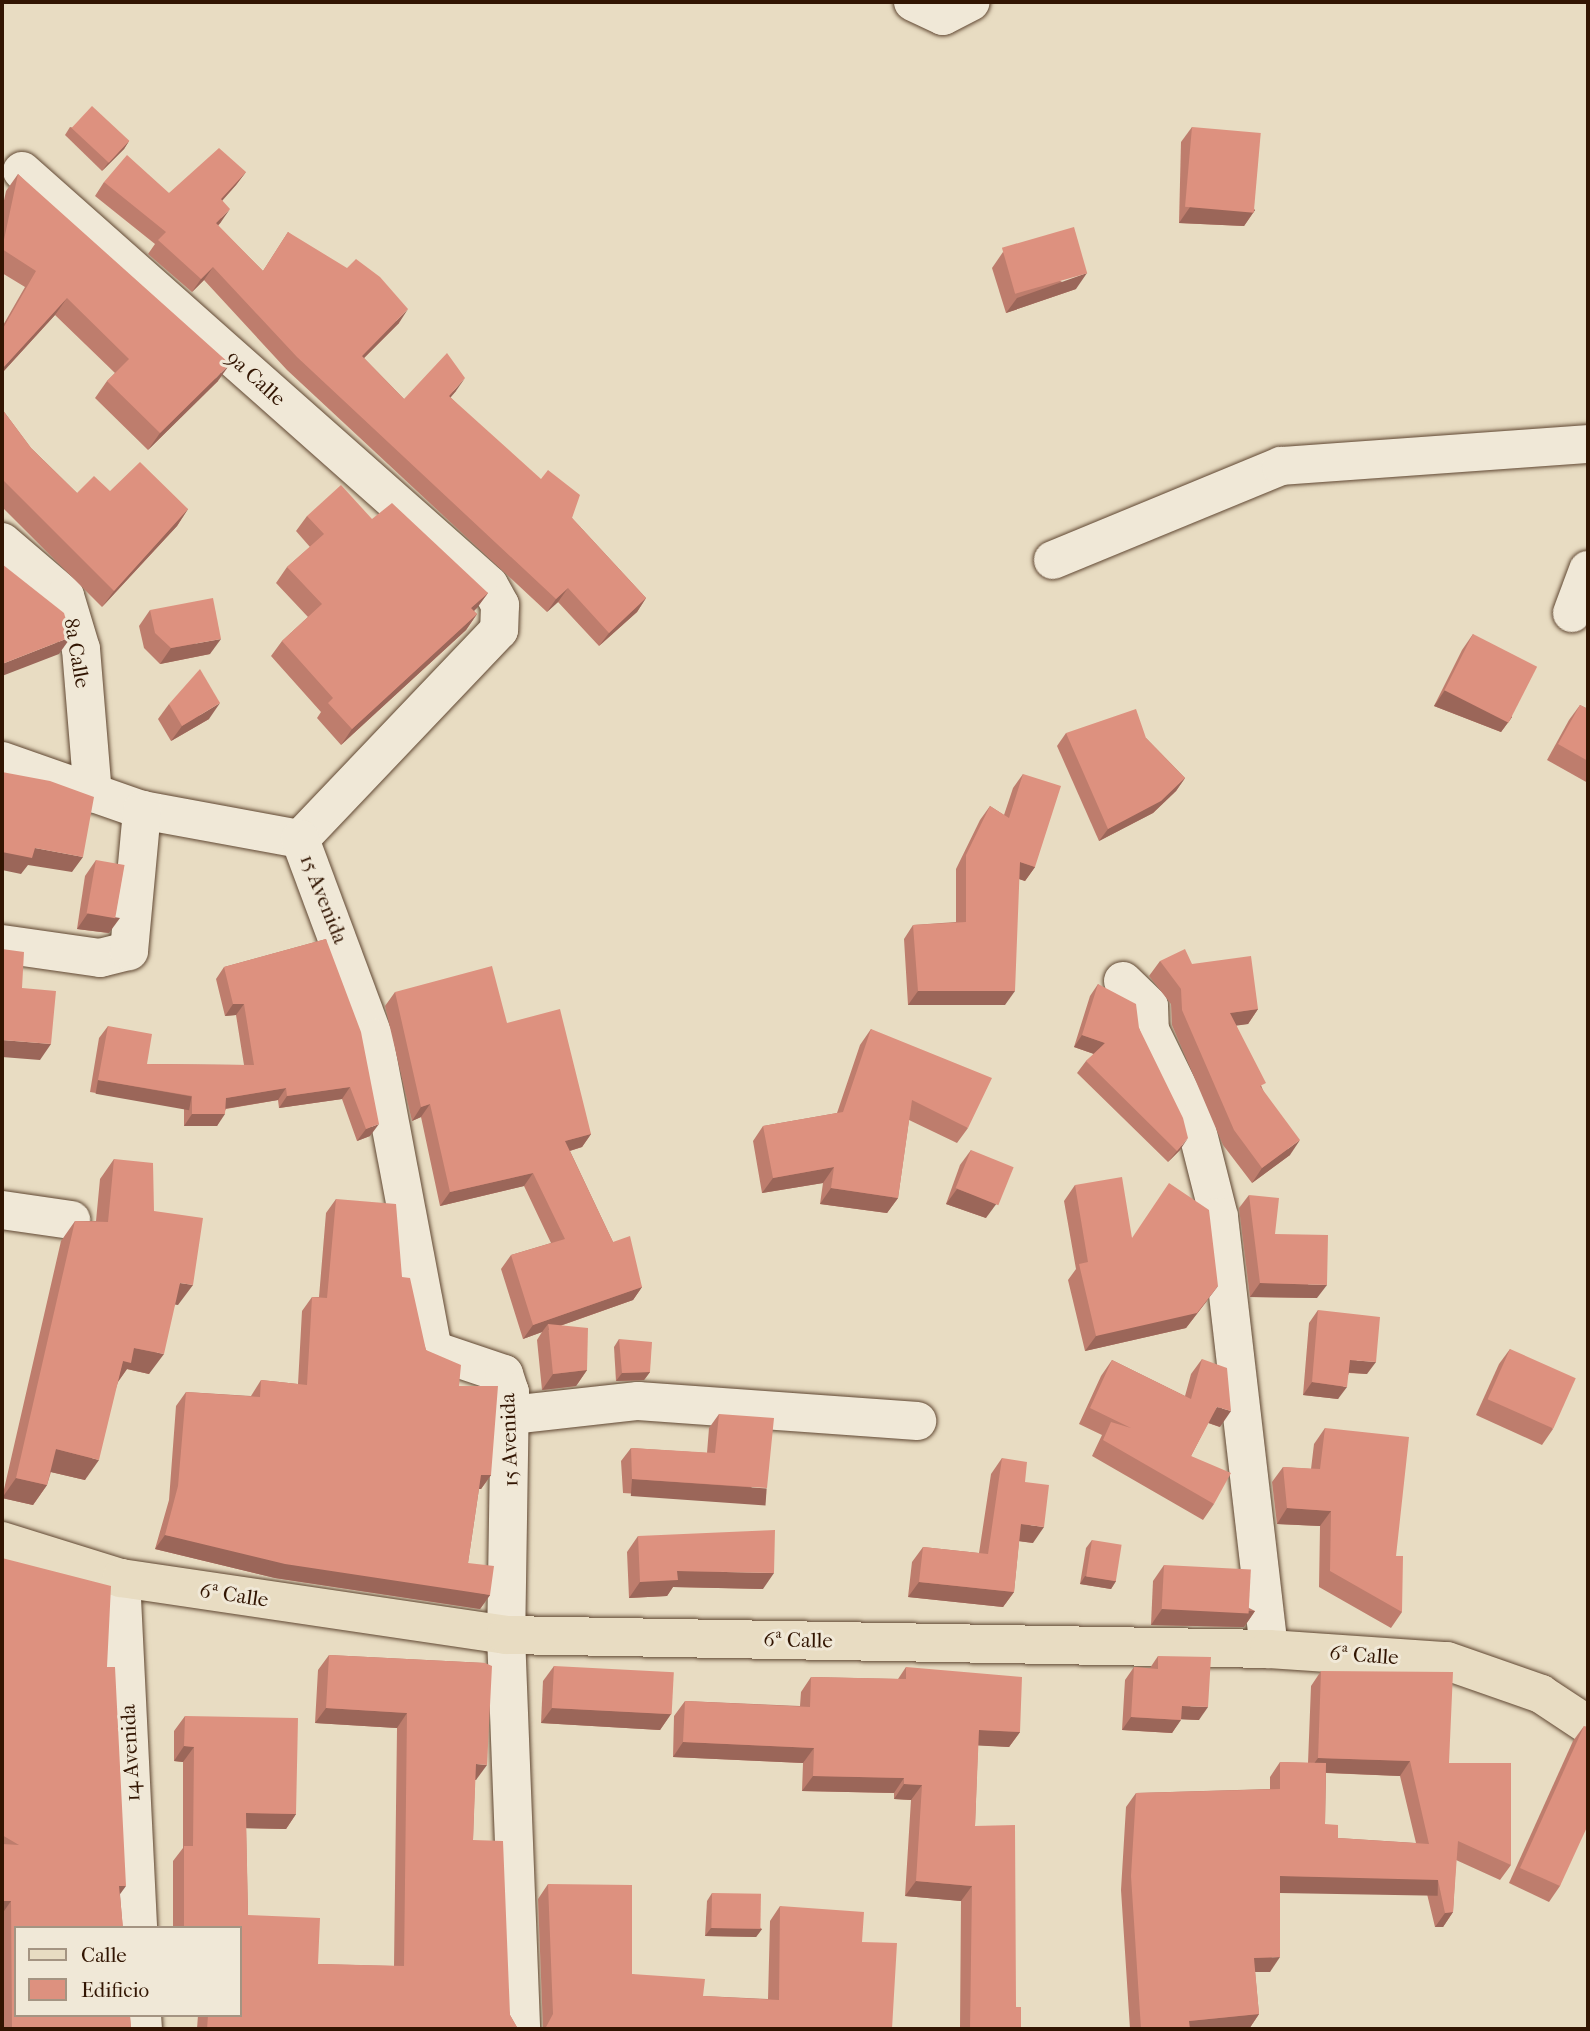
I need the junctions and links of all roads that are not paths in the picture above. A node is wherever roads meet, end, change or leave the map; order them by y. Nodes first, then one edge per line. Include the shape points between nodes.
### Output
1 (913, 2) edge
2 (971, 2) edge
3 (22, 172) dead end
4 (1588, 444) edge
5 (2, 542) edge
6 (1053, 561) dead end
7 (1588, 570) edge
8 (1572, 613) dead end
9 (2, 761) edge
10 (93, 794) junction
11 (142, 810) junction
12 (300, 839) junction
13 (2, 944) edge
14 (1123, 981) dead end
15 (2, 1210) edge
16 (71, 1220) dead end
17 (511, 1415) junction
18 (917, 1421) dead end
19 (2, 1541) edge
20 (121, 1578) junction
21 (506, 1635) junction
22 (1269, 1649) junction
23 (1588, 1725) edge
24 (138, 1926) edge
25 (521, 2029) edge

1 - 2 street via 943,16
3 - 12 street, 9a Calle via 489,585 500,605 499,630
4 - 6 street via 1281,467
5 - 10 street, 8a Calle via 65,596 81,649
7 - 8 street
9 - 10 street
10 - 11 street
11 - 12 street
11 - 13 street via 130,951 100,958
12 - 17 street, 15 Avenida via 374,1038 433,1350 504,1374
14 - 22 street via 1149,1006 1150,1030 1195,1122 1219,1217
15 - 16 street
17 - 18 street via 638,1401
17 - 21 street, 15 Avenida
19 - 20 main road, 6ª Calle
20 - 21 main road, 6ª Calle
20 - 24 street, 14 Avenida
21 - 22 main road, 6ª Calle
21 - 25 street, 15 Avenida
22 - 23 main road, 6ª Calle via 1447,1661 1541,1694

